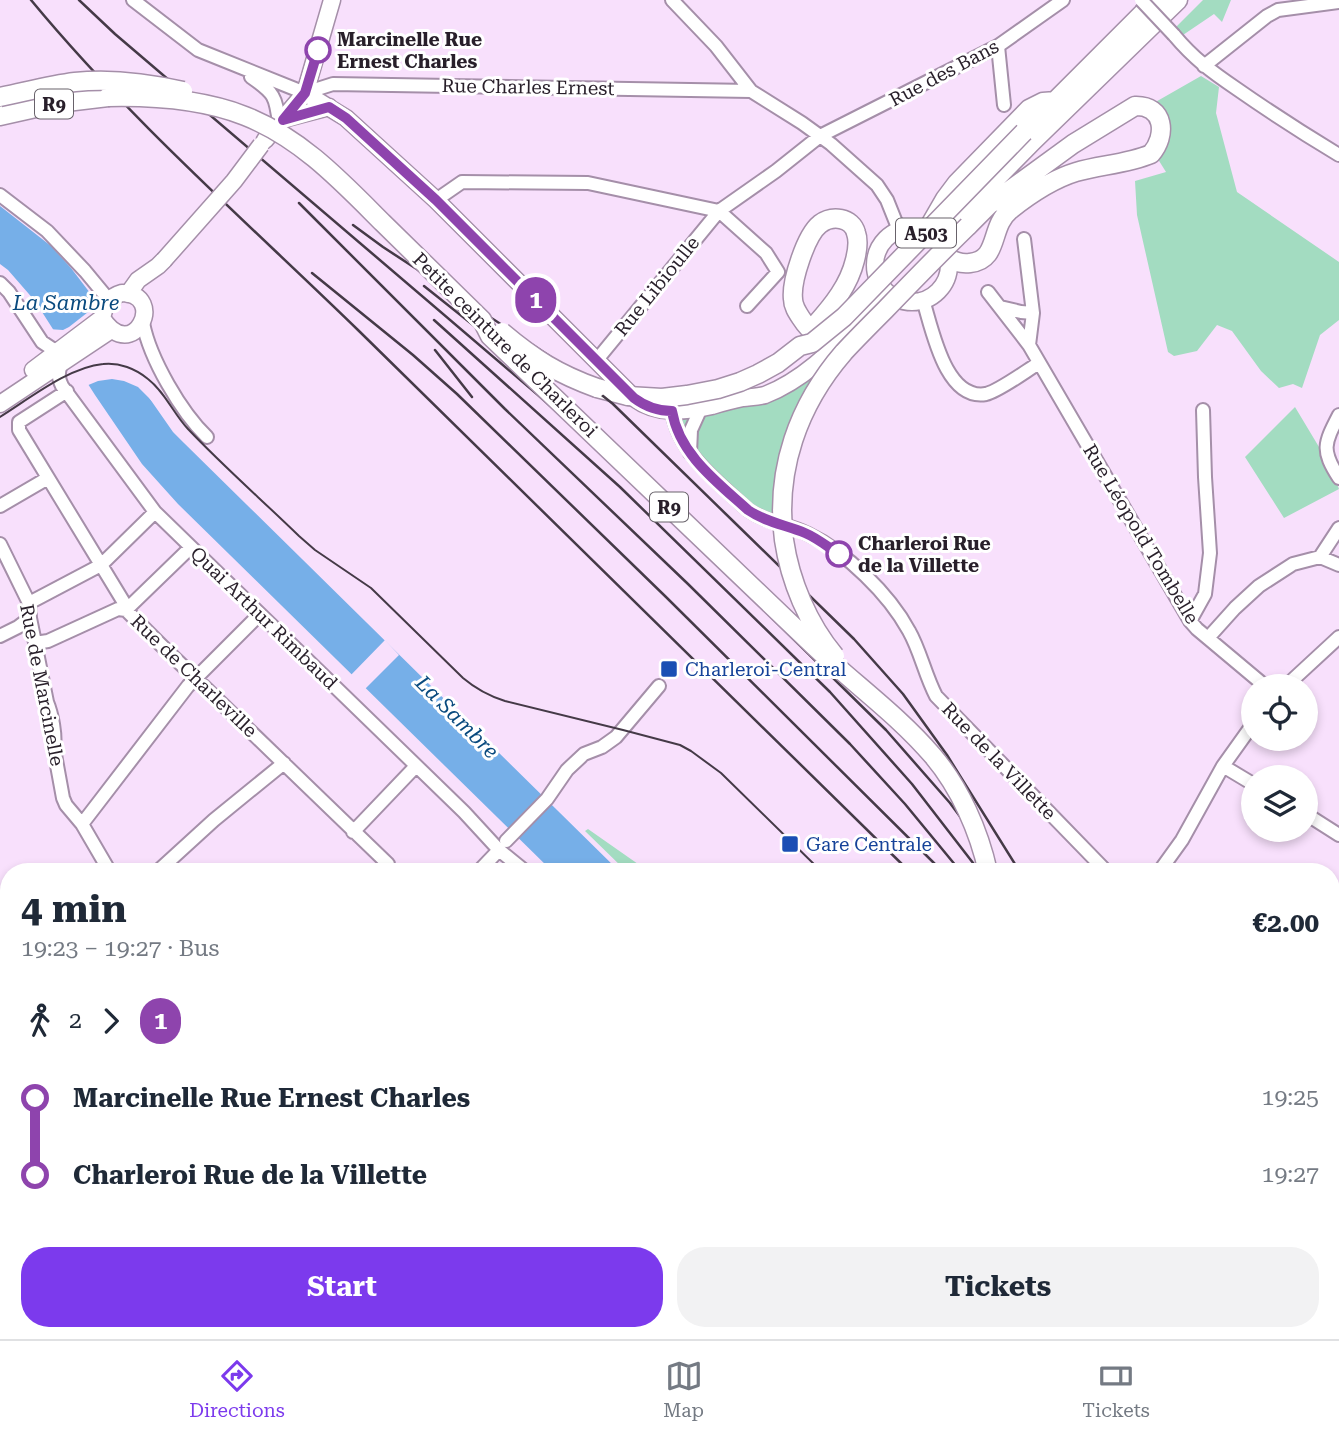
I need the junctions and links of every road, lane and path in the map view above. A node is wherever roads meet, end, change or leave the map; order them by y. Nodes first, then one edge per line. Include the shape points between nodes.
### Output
1 (133, 0) edge
2 (332, 0) edge
3 (672, 0) edge
4 (1063, 0) edge
5 (1141, 0) edge
6 (1156, 0) edge
7 (1178, 0) edge
8 (1189, 0) edge
9 (1339, 2) edge
10 (998, 46) junction
11 (228, 61) junction
12 (1204, 66) junction
13 (751, 91) junction
14 (305, 93) junction
15 (0, 97) edge
16 (1056, 101) junction
17 (1004, 105) dead end
18 (210, 106) junction
19 (329, 107) junction
20 (0, 116) edge
21 (281, 122) junction
22 (820, 136) junction
23 (1047, 154) junction
24 (1339, 155) edge
25 (0, 195) edge
26 (436, 200) junction
27 (719, 211) junction
28 (899, 230) junction
29 (926, 231) junction
30 (1024, 239) dead end
31 (946, 252) junction
32 (0, 283) edge
33 (881, 285) junction
34 (988, 292) dead end
35 (895, 297) junction
36 (134, 298) junction
37 (923, 300) junction
38 (747, 306) dead end
39 (1000, 307) junction
40 (1033, 313) junction
41 (482, 320) junction
42 (112, 321) junction
43 (143, 323) junction
44 (840, 345) junction
45 (1029, 345) junction
46 (800, 346) junction
47 (151, 352) junction
48 (63, 357) junction
49 (596, 361) junction
50 (1039, 363) junction
51 (67, 391) junction
52 (0, 394) edge
53 (745, 398) junction
54 (0, 404) edge
55 (701, 408) junction
56 (1203, 410) dead end
57 (672, 411) junction
58 (1339, 415) edge
59 (207, 437) dead end
60 (690, 453) junction
61 (48, 478) junction
62 (1339, 478) edge
63 (0, 506) edge
64 (155, 512) junction
65 (1339, 528) edge
66 (0, 544) edge
67 (190, 548) junction
68 (1320, 557) junction
69 (102, 565) junction
70 (1339, 565) edge
71 (29, 603) junction
72 (126, 610) junction
73 (260, 614) junction
74 (30, 618) junction
75 (1190, 621) junction
76 (0, 636) edge
77 (1339, 637) edge
78 (1208, 638) junction
79 (35, 643) junction
80 (1251, 674) edge
81 (1299, 674) edge
82 (196, 679) junction
83 (659, 686) dead end
84 (863, 688) junction
85 (1241, 741) edge
86 (284, 763) junction
87 (416, 766) junction
88 (1223, 766) junction
89 (1241, 777) edge
90 (1318, 822) edge
91 (82, 824) junction
92 (353, 832) junction
93 (1339, 835) edge
94 (503, 846) junction
95 (105, 863) edge
96 (167, 863) edge
97 (387, 863) edge
98 (487, 863) edge
99 (519, 863) edge
100 (986, 863) edge
101 (1098, 863) edge
102 (1166, 863) edge

1 - 11 street via 198,50
2 - 14 main road
3 - 13 street
4 - 10 street, Rue des Bans
5 - 12 street, bridge
6 - 16 highway, A503
7 - 31 highway via 962,213 953,224
8 - 23 highway
9 - 12 street via 1278,10
10 - 17 street
10 - 22 street, Rue des Bans
11 - 14 street
11 - 21 street via 274,96
12 - 24 street
13 - 14 street, Rue Charles Ernest via 333,84
13 - 22 street
14 - 19 main road
14 - 21 main road
15 - 18 highway, bridge via 74,82 128,82 194,94
16 - 29 highway via 1035,105 1007,131 957,183
16 - 46 highway, A503, bridge via 844,317 812,343
18 - 20 highway, Petite ceinture de Charleroi / R9, bridge via 150,97 108,97
18 - 41 highway, Petite ceinture de Charleroi / R9, bridge via 245,116 303,148
19 - 21 main road
19 - 26 main road
21 - 36 main road, bridge
22 - 27 street, Rue des Bans
22 - 28 street via 877,185
23 - 31 highway via 1073,144 1135,106 1152,111 1160,120 1161,133 1151,154 1062,177 1009,211 996,230 990,252 982,259 963,263
23 - 44 highway, A503, bridge
25 - 42 street via 47,231 85,271
26 - 27 street via 462,182 588,183
26 - 49 main road
27 - 38 street via 766,253 778,271
27 - 49 street, Rue Libioulle
28 - 29 main road
28 - 33 main road via 877,253
29 - 31 main road
30 - 40 street
31 - 37 main road via 946,280 933,296
32 - 48 street via 42,342
33 - 35 main road
33 - 44 main road
34 - 39 street, Rue Léopold Tombelle
35 - 37 main road
35 - 53 main road via 878,304 801,375 762,396
36 - 42 main road via 117,295
36 - 43 main road via 144,309
37 - 50 street via 948,372 965,390 988,393
39 - 40 street
39 - 45 street, Rue Léopold Tombelle
40 - 45 street
41 - 46 highway, bridge via 556,372 628,396 662,398 731,385 778,363
41 - 84 highway, Petite ceinture de Charleroi / R9, bridge via 490,336
42 - 43 main road via 139,329
42 - 47 street
42 - 48 main road
43 - 47 street
44 - 46 highway via 821,338 807,327 794,308 792,293 812,233 832,218 849,223 856,233 857,248 844,288 826,313 807,333
44 - 53 main road
44 - 84 highway, bridge via 794,433 784,479 782,521 790,571 809,616
45 - 50 street, Rue Léopold Tombelle
47 - 59 street via 183,410
48 - 51 street, Quai Arthur Rimbaud via 58,372
48 - 52 main road
48 - 54 main road
49 - 57 main road via 641,404
50 - 75 street, Rue Léopold Tombelle
51 - 61 street, Rue de Charleville via 19,422 19,430
51 - 64 street, Quai Arthur Rimbaud
53 - 55 main road
55 - 57 main road
55 - 60 street via 691,430
56 - 75 street via 1210,553 1205,594
57 - 60 street, Rue de la Villette via 674,425
58 - 62 street via 1326,450
60 - 101 street, Rue de la Villette via 758,517 810,535 860,571 892,603 936,696
61 - 63 street
61 - 69 street, Rue de Charleville
64 - 67 street, Quai Arthur Rimbaud
64 - 69 street
65 - 68 street
66 - 71 street, Rue de Marcinelle
67 - 72 street
67 - 73 street, Quai Arthur Rimbaud
68 - 70 street
68 - 78 street via 1293,564 1259,586
69 - 71 street
69 - 72 street, Rue de Charleville
71 - 74 street, Rue de Marcinelle
72 - 79 street via 118,609
72 - 82 street, Rue de Charleville
73 - 82 street
73 - 87 street, Quai Arthur Rimbaud
74 - 76 street
74 - 79 street, Rue de Marcinelle
75 - 78 street, Rue Léopold Tombelle
77 - 81 street
78 - 80 street, Rue Léopold Tombelle
79 - 91 street, Rue de Marcinelle via 63,798
82 - 86 street, Rue de Charleville
82 - 91 street
83 - 94 street via 616,737 584,754 567,770
84 - 100 highway, Petite ceinture de Charleroi / R9, bridge via 933,756 950,779 979,837
85 - 88 street
86 - 92 street, Rue de Charleville
86 - 96 street
87 - 92 street
87 - 94 street, Quai Arthur Rimbaud
88 - 89 street
88 - 102 street
90 - 93 street
91 - 95 street, Rue de Marcinelle
92 - 97 street, Rue de Charleville
94 - 98 street
94 - 99 street, Quai Arthur Rimbaud

